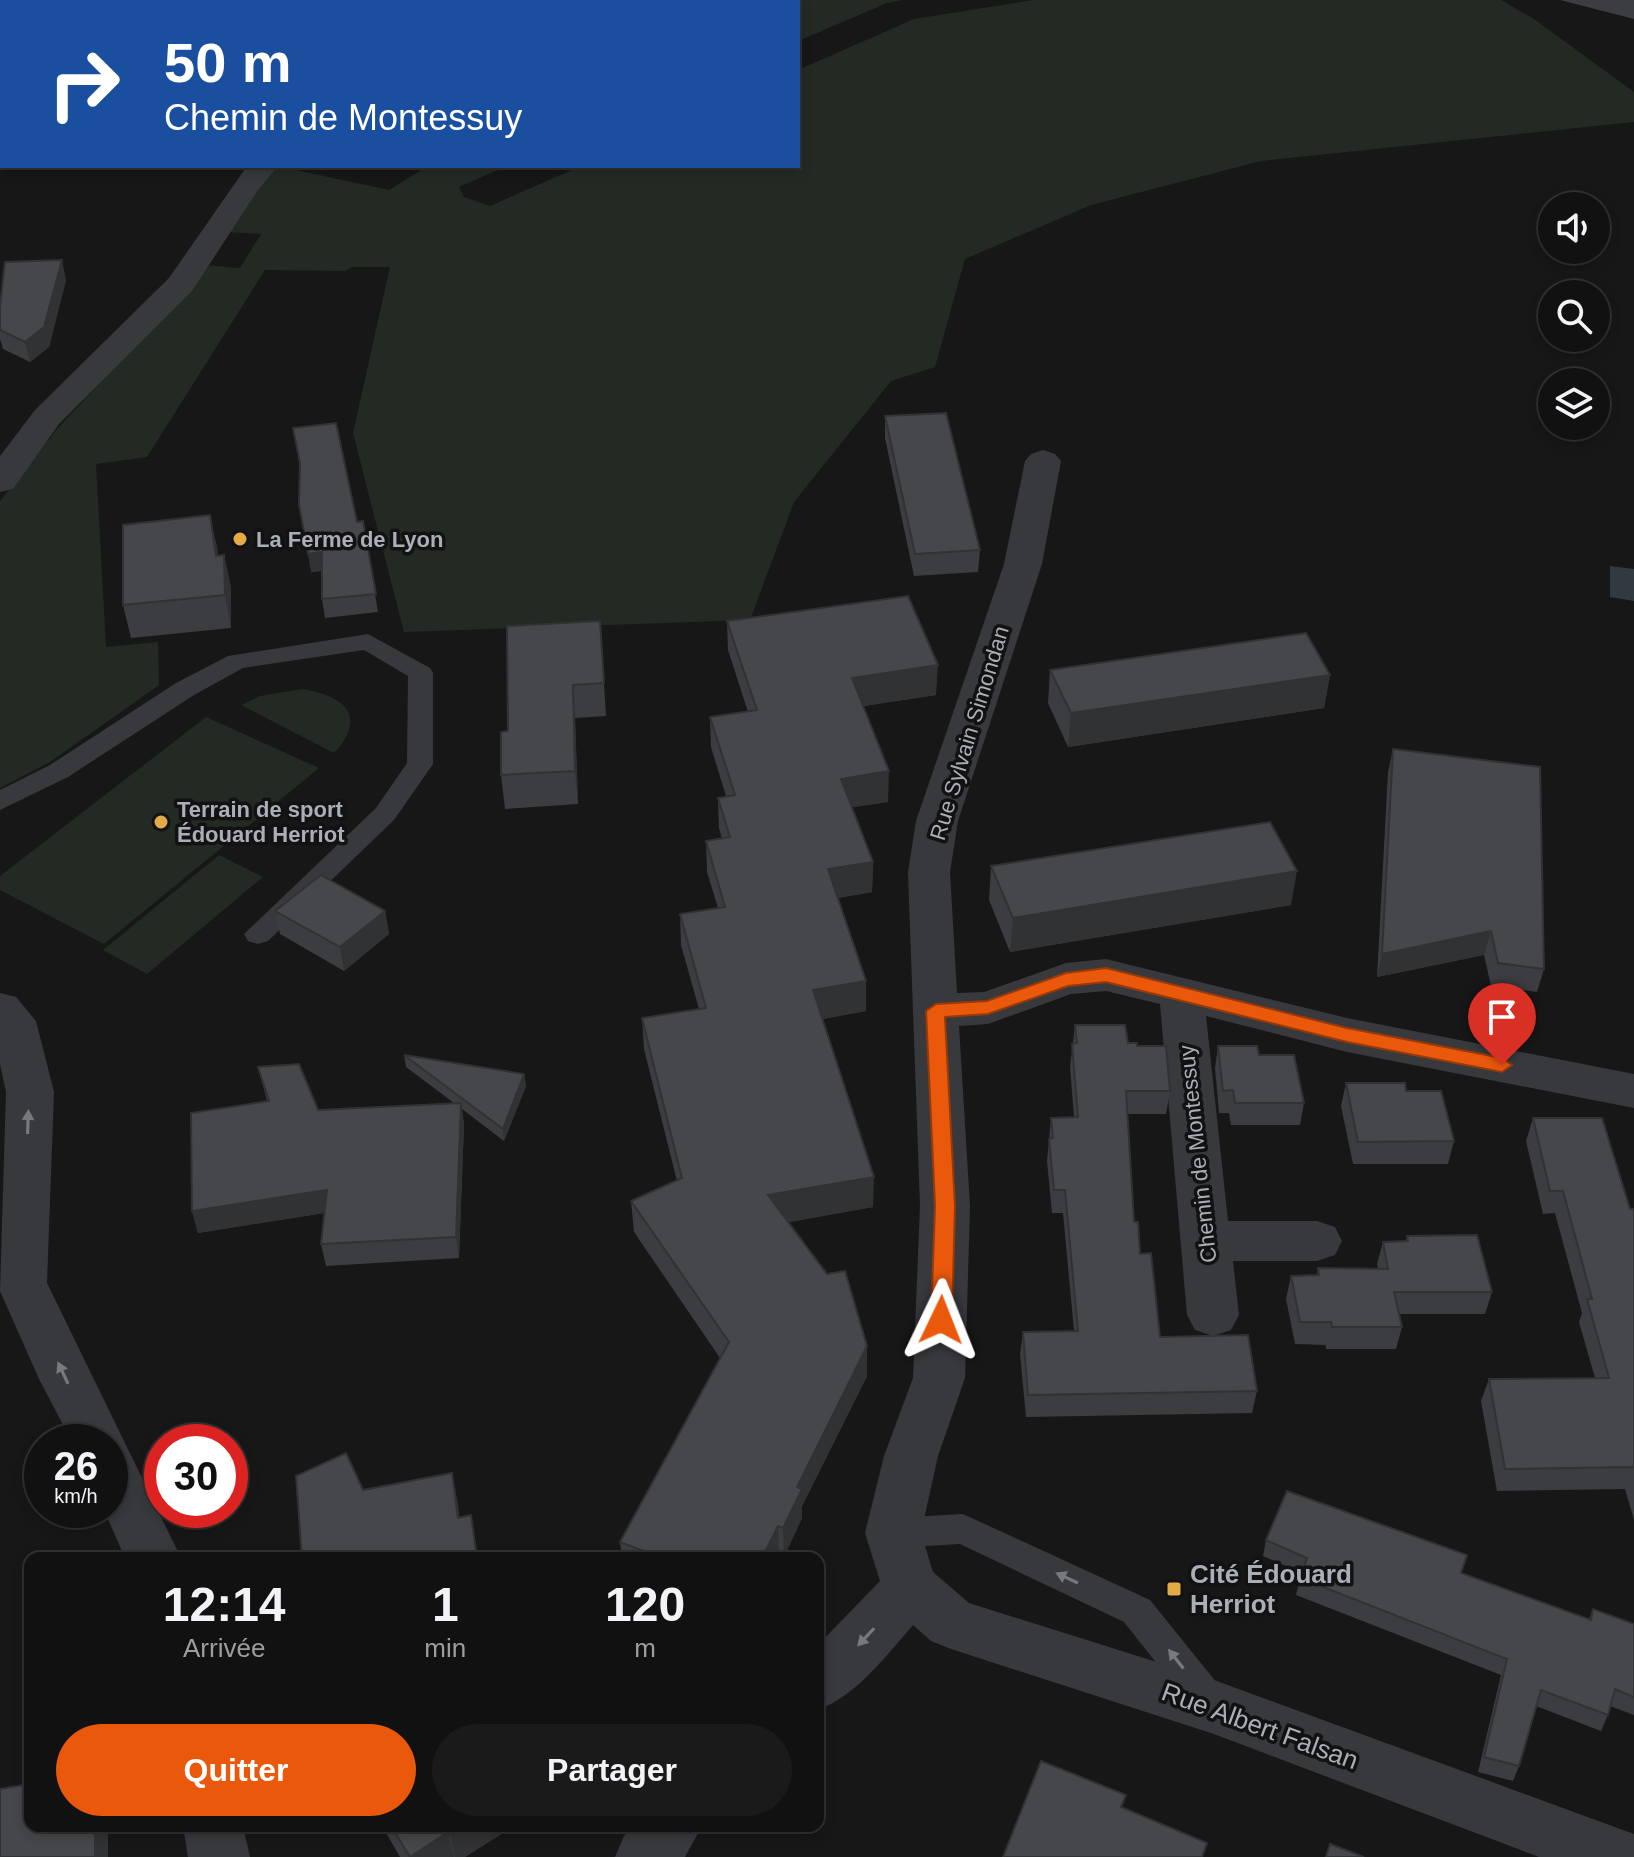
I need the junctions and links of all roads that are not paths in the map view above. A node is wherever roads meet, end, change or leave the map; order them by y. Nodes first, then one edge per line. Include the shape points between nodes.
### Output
1 (261, 168) edge
2 (1043, 461) dead end
3 (0, 481) edge
4 (0, 801) edge
5 (258, 934) dead end
6 (1181, 992) junction
7 (0, 1009) edge
8 (936, 1011) junction
9 (1632, 1097) edge
10 (1206, 1241) junction
11 (1317, 1241) dead end
12 (1213, 1315) dead end
13 (89, 1424) edge
14 (128, 1496) edge
15 (893, 1533) junction
16 (151, 1552) edge
17 (910, 1587) junction
18 (824, 1677) edge
19 (1214, 1707) junction
20 (214, 1832) edge
21 (667, 1832) edge
22 (219, 1857) edge
23 (646, 1857) edge
24 (1617, 1857) edge

1 - 3 street via 181,284 47,417
2 - 8 street, Rue Sylvain Simondan via 1023,564 937,821 929,872
4 - 5 lane via 59,771 237,661 368,642 421,673 420,764 385,814
6 - 8 street via 1106,975 1066,979 988,1008
6 - 9 street via 1347,1035
6 - 10 street, Chemin de Montessuy
13 -> 7 street via 22,1283 30,1092 13,1021
8 - 15 street, Rue Sylvain Simondan via 945,1206 939,1378 911,1456
10 - 11 street
10 - 12 street, Chemin de Montessuy
14 - 16 street
15 - 17 street
19 -> 15 lane via 1137,1611 963,1529
17 -> 18 street
17 - 19 street, Rue Albert Falsan via 951,1623
19 - 24 street, Rue Albert Falsan
20 - 22 street
21 - 23 street

